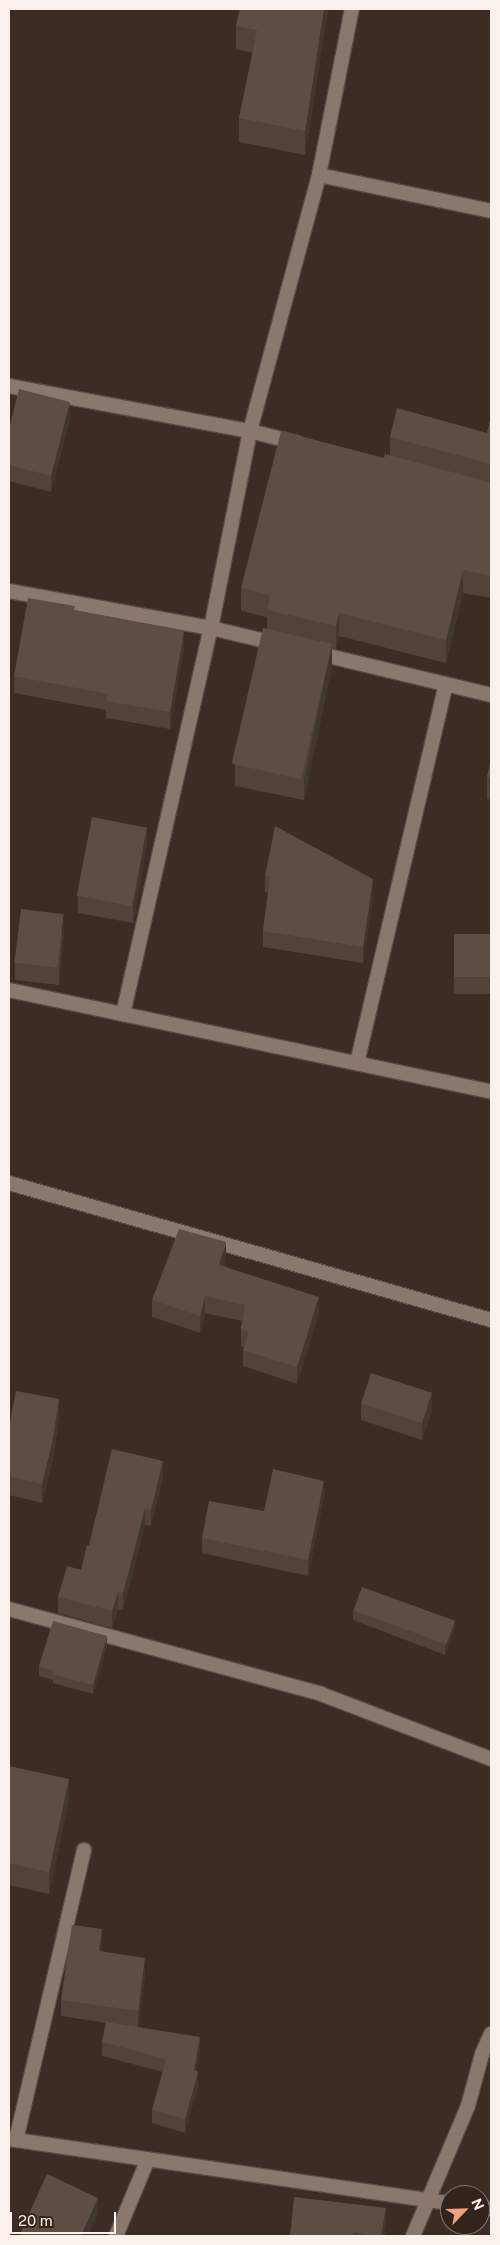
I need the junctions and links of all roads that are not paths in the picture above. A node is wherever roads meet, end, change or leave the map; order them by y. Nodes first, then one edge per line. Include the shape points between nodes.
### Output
1 (352, 9) edge
2 (319, 174) junction
3 (491, 210) edge
4 (9, 386) edge
5 (250, 431) junction
6 (308, 446) edge
7 (9, 591) edge
8 (211, 628) junction
9 (446, 685) junction
10 (491, 695) edge
11 (9, 990) edge
12 (123, 1014) junction
13 (357, 1063) junction
14 (491, 1092) edge
15 (9, 1183) edge
16 (491, 1320) edge
17 (9, 1609) edge
18 (491, 1759) edge
19 (84, 1850) dead end
20 (491, 2034) edge
21 (12, 2139) edge
22 (148, 2159) junction
23 (430, 2200) junction
24 (440, 2202) edge
25 (116, 2236) edge
26 (413, 2236) edge

1 - 2 street
2 - 3 street
2 - 5 street
4 - 5 street
5 - 6 street
5 - 8 street
7 - 8 street
8 - 9 street
8 - 12 street
9 - 10 street
9 - 13 street
11 - 12 street
12 - 13 street
13 - 14 street
15 - 16 street
17 - 18 street via 320,1694
19 - 21 street
20 - 23 street via 468,2106
21 - 22 street
22 - 23 street
22 - 25 street
23 - 24 street
23 - 26 street

